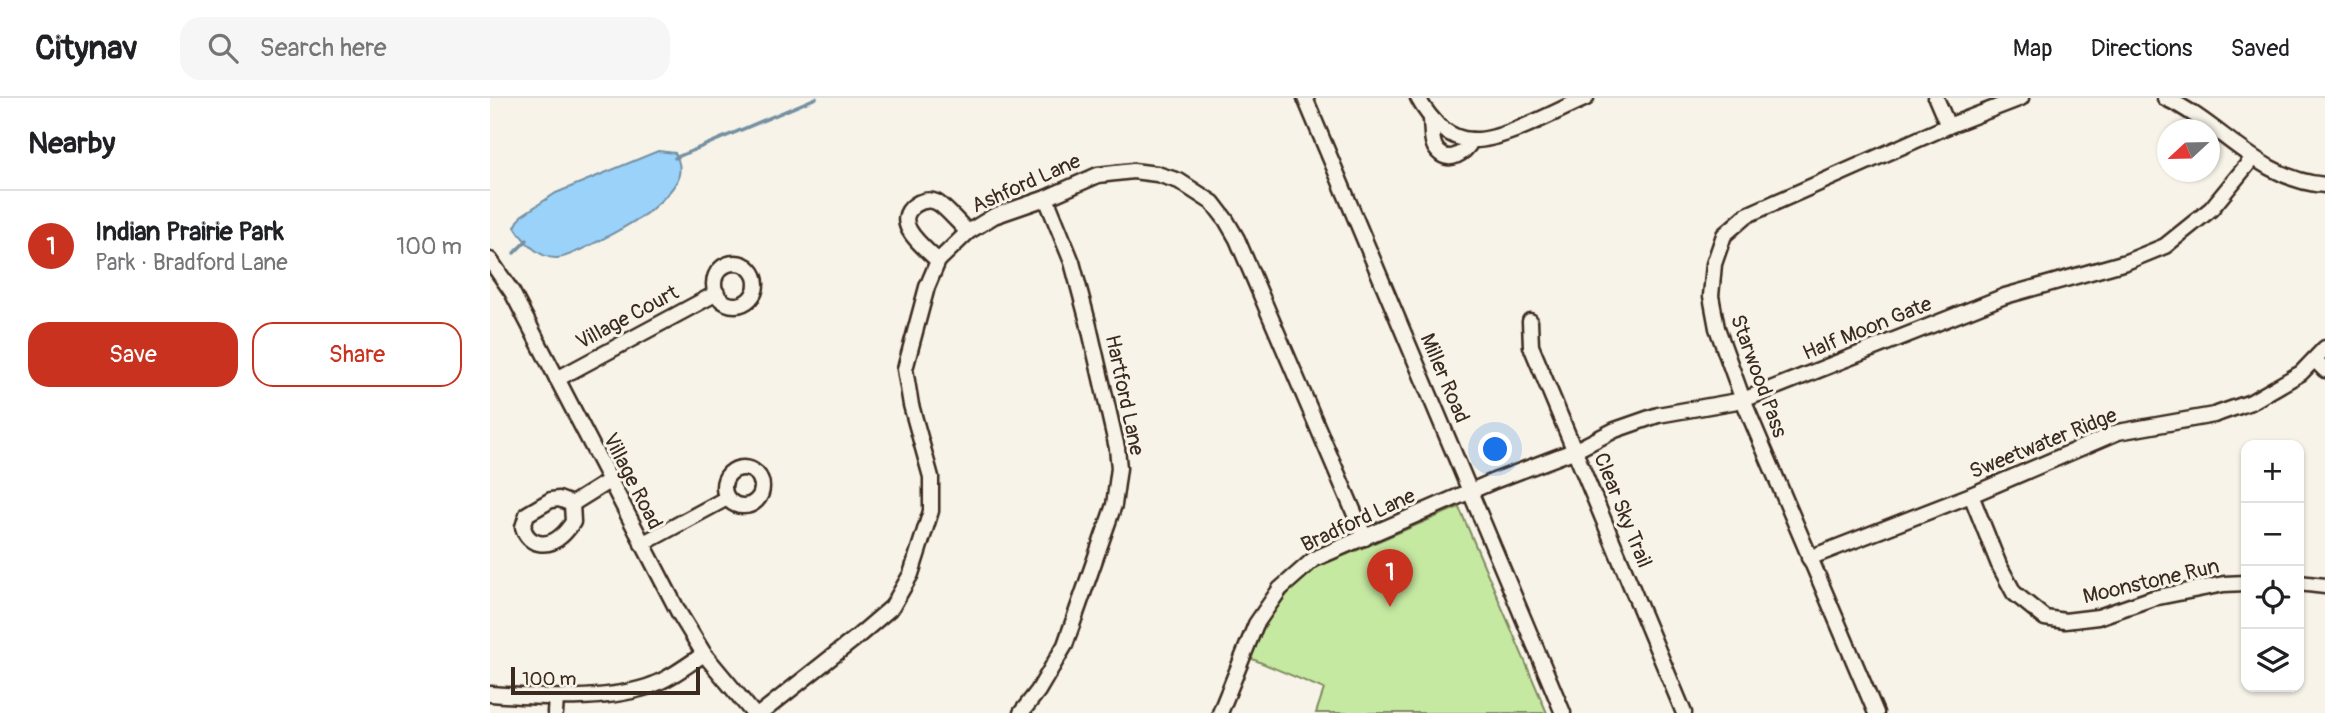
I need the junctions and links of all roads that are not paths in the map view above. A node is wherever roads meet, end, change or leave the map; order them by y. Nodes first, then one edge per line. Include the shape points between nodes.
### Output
1 (1305, 98) edge
2 (1418, 98) edge
3 (1586, 98) edge
4 (1936, 98) edge
5 (2021, 98) edge
6 (2165, 98) edge
7 (1431, 120) junction
8 (1948, 126) junction
9 (1472, 140) junction
10 (2252, 159) junction
11 (2325, 185) edge
12 (1046, 198) junction
13 (968, 232) junction
14 (490, 260) edge
15 (938, 261) junction
16 (717, 293) dead end
17 (1530, 321) dead end
18 (2325, 348) edge
19 (2320, 365) edge
20 (557, 379) junction
21 (1743, 400) junction
22 (1576, 450) junction
23 (609, 481) junction
24 (1470, 492) junction
25 (1971, 495) junction
26 (727, 498) dead end
27 (572, 504) dead end
28 (1365, 538) junction
29 (642, 544) junction
30 (1809, 558) junction
31 (2241, 583) edge
32 (2304, 584) edge
33 (2325, 586) edge
34 (704, 654) junction
35 (490, 694) edge
36 (555, 705) edge
37 (753, 713) edge
38 (761, 713) edge
39 (1021, 713) edge
40 (1220, 713) edge
41 (1563, 713) edge
42 (1684, 713) edge
43 (1876, 713) edge

1 - 24 street, Miller Road
2 - 7 street
3 - 9 street via 1509,133
4 - 8 street
5 - 8 street, Starwood Pass
6 - 10 street via 2214,127
7 - 9 street via 1453,135
7 - 9 street via 1434,145 1443,154 1460,155
8 - 21 street, Starwood Pass via 1746,215 1724,235 1714,264 1711,296 1717,328
10 - 11 street via 2285,176
10 - 21 street, Half Moon Gate via 2211,209 2165,246 2006,296
12 - 13 street, Ashford Lane via 994,216
12 - 28 street, Ashford Lane via 1098,175 1133,171 1179,181 1213,203 1237,239
12 - 39 street, Hartford Lane via 1082,298 1119,468 1114,505 1065,645
13 - 15 street, Ashford Lane
13 - 15 street via 937,202 926,201 910,210 908,232
14 - 20 street, Village Road
15 - 38 street, Ashford Lane via 905,369 931,477 931,511 911,574 892,607
16 - 20 street, Village Court
17 - 22 street, Clear Sky Trail via 1531,346
18 - 19 street, Sweetwater Ridge
19 - 25 street, Sweetwater Ridge via 2251,402 2214,415 2118,432
20 - 23 street, Village Road
21 - 22 street, Half Moon Gate via 1658,415
21 - 30 street, Starwood Pass
22 - 24 street, Half Moon Gate
22 - 42 street, Clear Sky Trail
23 - 27 street
23 - 29 street, Village Road
24 - 28 street, Bradford Lane
24 - 41 street, Miller Road
25 - 30 street, Sweetwater Ridge
25 - 31 street, Moonstone Run via 2014,593 2045,618 2098,617 2153,598
26 - 29 street
28 - 40 street, Bradford Lane via 1314,559 1280,589 1256,624
29 - 34 street, Village Road
30 - 43 street, Starwood Pass
32 - 33 street
34 - 36 street via 647,687
34 - 37 street, Village Road
35 - 36 street

